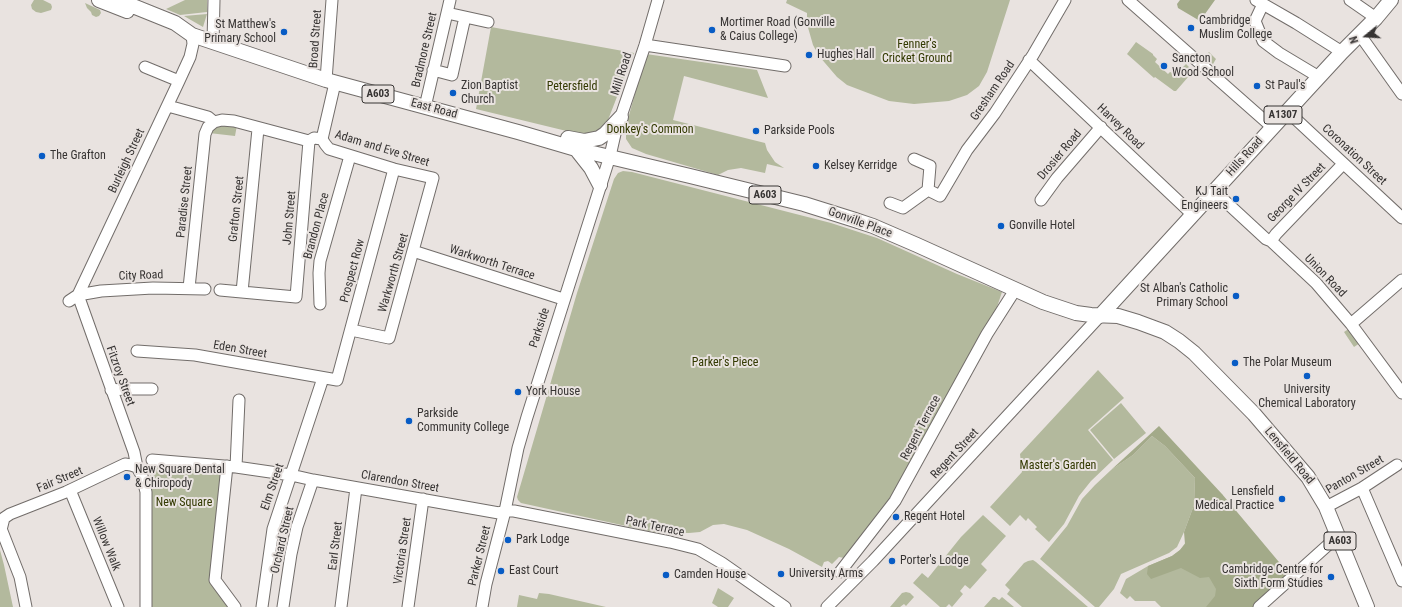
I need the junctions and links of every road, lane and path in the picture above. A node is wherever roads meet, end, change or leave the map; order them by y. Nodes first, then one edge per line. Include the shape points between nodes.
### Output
1 (99, 0) edge
2 (118, 0) edge
3 (214, 0) edge
4 (332, 0) edge
5 (450, 0) edge
6 (658, 0) edge
7 (1064, 0) edge
8 (1128, 0) edge
9 (1391, 0) edge
10 (1260, 2) edge
11 (1353, 2) edge
12 (447, 13) junction
13 (465, 17) junction
14 (1376, 18) junction
15 (488, 22) dead end
16 (192, 35) junction
17 (1360, 35) junction
18 (213, 43) junction
19 (645, 45) junction
20 (1342, 52) junction
21 (1029, 60) junction
22 (145, 66) dead end
23 (785, 66) dead end
24 (433, 70) junction
25 (1319, 77) junction
26 (179, 81) junction
27 (330, 81) junction
28 (1402, 94) edge
29 (168, 106) junction
30 (425, 107) junction
31 (1287, 111) junction
32 (621, 117) junction
33 (214, 122) junction
34 (1101, 127) junction
35 (1272, 127) junction
36 (258, 129) junction
37 (518, 132) junction
38 (322, 139) junction
39 (308, 145) junction
40 (576, 149) junction
41 (350, 156) junction
42 (610, 156) junction
43 (914, 159) dead end
44 (1343, 164) junction
45 (394, 169) junction
46 (433, 178) joint
47 (600, 185) junction
48 (928, 190) junction
49 (1214, 191) junction
50 (1041, 200) dead end
51 (890, 203) dead end
52 (1192, 214) junction
53 (1402, 218) edge
54 (1271, 241) junction
55 (413, 251) junction
56 (1402, 280) edge
57 (189, 288) junction
58 (205, 289) dead end
59 (220, 290) dead end
60 (1015, 290) junction
61 (242, 292) junction
62 (73, 298) junction
63 (563, 299) junction
64 (320, 304) dead end
65 (1100, 316) junction
66 (1351, 324) junction
67 (352, 330) junction
68 (137, 351) dead end
69 (323, 378) junction
70 (337, 380) joint
71 (152, 389) dead end
72 (111, 390) junction
73 (1402, 393) edge
74 (240, 400) dead end
75 (152, 460) dead end
76 (232, 466) junction
77 (1397, 466) dead end
78 (137, 467) junction
79 (291, 475) junction
80 (313, 480) junction
81 (356, 488) junction
82 (1362, 488) junction
83 (70, 490) junction
84 (423, 499) junction
85 (1326, 507) junction
86 (505, 511) junction
87 (1, 528) edge
88 (1338, 536) junction
89 (840, 572) dead end
90 (1402, 581) edge
91 (26, 607) edge
92 (118, 607) edge
93 (146, 607) edge
94 (235, 607) edge
95 (262, 607) edge
96 (283, 607) edge
97 (341, 607) edge
98 (408, 607) edge
99 (482, 607) edge
100 (785, 607) edge
101 (827, 607) edge
102 (1259, 607) edge
103 (1367, 607) edge

1 - 16 main road, East Road / A603 via 172,30
2 - 16 main road, East Road / A603 via 175,23
3 - 18 street
4 - 27 street, Broad Street
5 - 12 street, Bradmore Street
6 - 19 street, Mill Road
7 - 21 street, Gresham Road
8 - 35 street
9 - 14 main road, Hills Road / A1307
10 - 20 street
10 - 25 street via 1255,21 1263,41
11 - 14 street
12 - 13 street
12 - 24 street, Bradmore Street
13 - 15 street
13 - 24 street via 452,75
14 - 17 main road, Hills Road / A1307
16 - 18 main road, East Road / A603
16 - 26 street, Burleigh Street via 190,57
17 - 20 main road, Hills Road / A1307
17 - 28 street
18 - 27 main road, East Road / A603
19 - 23 street
19 - 32 street, Mill Road
20 - 25 main road, Hills Road / A1307
21 - 34 street, Harvey Road
21 - 48 street, Gresham Road via 995,113 967,150 940,196
22 - 26 street
24 - 30 street, Bradmore Street
25 - 31 main road, Hills Road / A1307
26 - 29 street, Burleigh Street
27 - 30 main road, East Road / A603
27 - 38 street, Broad Street
29 - 33 street, Adam and Eve Street via 208,117
29 - 62 street, Burleigh Street
30 - 37 main road, East Road / A603
31 - 35 main road, Hills Road / A1307
31 - 44 street, Coronation Street
32 - 37 main road via 605,134 584,142 542,132
32 - 42 street, Mill Road
33 - 36 street, Adam and Eve Street via 232,121
33 - 57 street, Paradise Street via 205,134
34 - 50 street, Drosier Road
34 - 52 street, Harvey Road
35 - 49 main road, Hills Road / A1307
36 - 39 street, Adam and Eve Street
36 - 61 street, Grafton Street
37 - 40 main road, East Road / A603
38 - 39 street, Adam and Eve Street via 314,138
38 - 41 street, Adam and Eve Street via 329,149
39 - 61 street, John Street via 296,297
40 - 42 main road, East Road
40 - 47 main road via 592,168
41 - 45 street, Adam and Eve Street
41 - 64 street, Brandon Place via 320,261
42 - 47 street, Parkside
42 - 60 main road, Gonville Place / A603 via 804,204 856,220
43 - 48 street via 930,166
44 - 53 street, Coronation Street
44 - 54 street, George IV Street
45 - 46 street, Adam and Eve Street
45 - 67 street, Prospect Row
46 - 55 street, Warkworth Street
47 - 63 street, Parkside
48 - 51 street via 903,208
49 - 52 main road, Hills Road / A1307
49 - 54 street, Union Road
52 - 65 main road, Hills Road / A1307
54 - 66 street, Union Road via 1316,283
55 - 63 street, Warkworth Terrace
55 - 67 street, Warkworth Street via 389,338
56 - 66 street
57 - 58 street, City Road
57 - 62 street, City Road via 101,291
59 - 61 street
60 - 65 main road, Gonville Place / A603 via 1076,313
60 - 89 street, Regent Terrace via 986,335 895,502
62 - 72 street, Fitzroy Street
63 - 86 street, Parkside via 526,416
65 - 85 main road, Lensfield Road / A603 via 1118,316 1165,332 1189,349 1254,414 1308,477
65 - 101 street, Regent Street
66 - 73 street, Union Road
67 - 70 street, Prospect Row
68 - 69 street, Eden Street via 195,355
69 - 70 street, Eden Street
69 - 79 street, Elm Street
71 - 72 street
72 - 78 street, Fitzroy Street
74 - 76 street
75 - 76 street
76 - 79 street, Clarendon Street
76 - 94 street via 215,580
77 - 82 street, Panton Street
78 - 83 street, Fair Street via 125,464
78 - 93 street via 146,492
79 - 80 street, Clarendon Street
79 - 95 street, Elm Street via 273,529
80 - 81 street, Clarendon Street
80 - 96 street, Orchard Street via 297,527
81 - 84 street, Clarendon Street
81 - 97 street, Earl Street
82 - 85 street, Panton Street
82 - 90 street
83 - 87 street, Fair Street via 4,518
83 - 92 street, Willow Walk
84 - 86 street, Clarendon Street via 499,513
84 - 98 street, Victoria Street
85 - 88 main road, Lensfield Road / A603
86 - 99 street, Parker Street
86 - 100 street, Park Terrace via 698,549
87 - 91 street via 20,577
88 - 102 street
88 - 103 main road, Lensfield Road / A603

